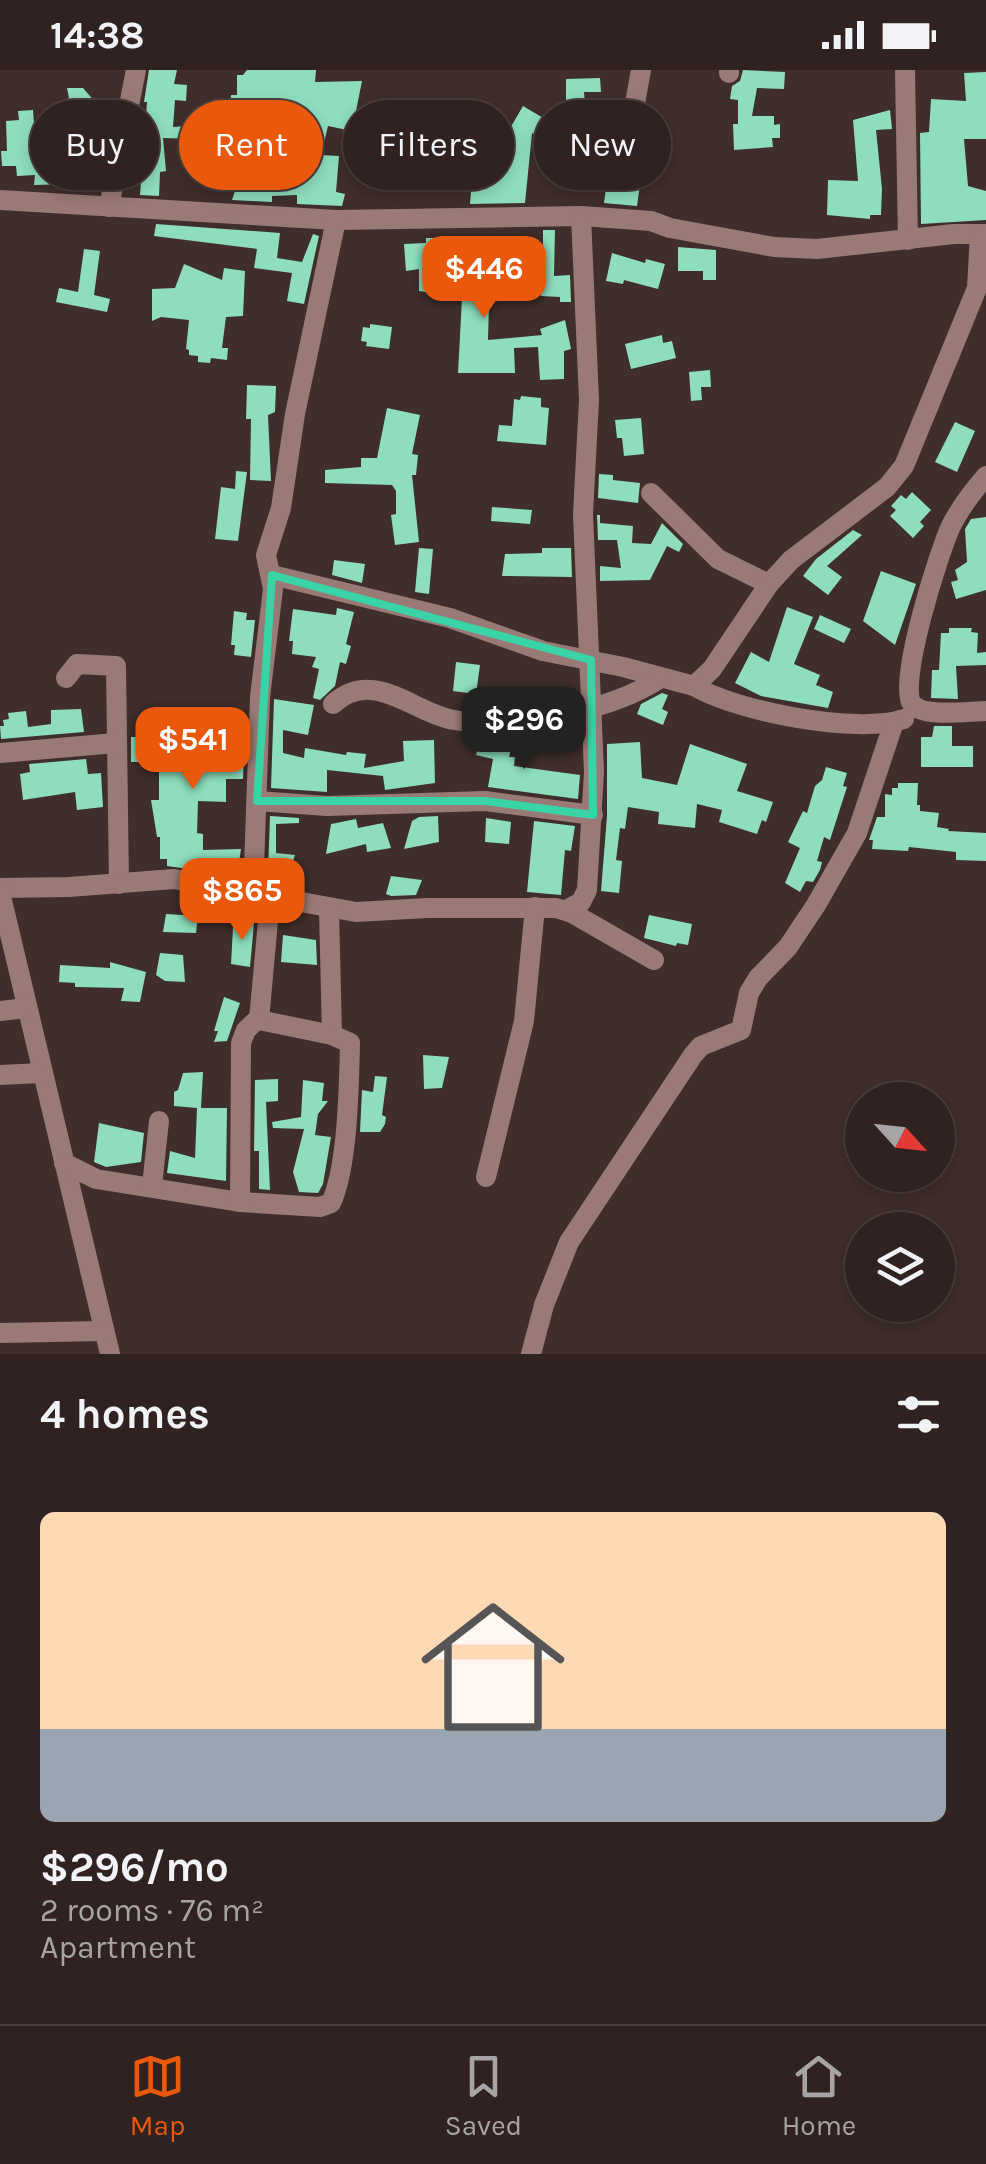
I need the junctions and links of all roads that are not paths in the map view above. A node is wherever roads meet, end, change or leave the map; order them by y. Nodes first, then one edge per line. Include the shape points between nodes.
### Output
1 (136, 70) edge
2 (641, 70) edge
3 (905, 70) edge
4 (636, 100) edge
5 (0, 200) edge
6 (109, 207) junction
7 (580, 216) junction
8 (336, 220) junction
9 (983, 234) edge
10 (908, 240) junction
11 (986, 476) edge
12 (651, 493) dead end
13 (272, 575) junction
14 (769, 584) junction
15 (591, 660) junction
16 (66, 678) dead end
17 (661, 678) junction
18 (694, 686) junction
19 (332, 704) dead end
20 (593, 708) junction
21 (986, 711) edge
22 (925, 713) junction
23 (894, 722) junction
24 (116, 743) junction
25 (0, 753) edge
26 (257, 800) junction
27 (593, 816) junction
28 (119, 884) junction
29 (0, 890) edge
30 (262, 898) junction
31 (536, 906) junction
32 (329, 909) junction
33 (566, 910) junction
34 (654, 960) dead end
35 (26, 1008) junction
36 (0, 1011) edge
37 (259, 1018) junction
38 (332, 1035) junction
39 (41, 1073) junction
40 (0, 1074) edge
41 (159, 1121) dead end
42 (64, 1163) junction
43 (486, 1177) dead end
44 (152, 1186) junction
45 (240, 1202) junction
46 (103, 1331) junction
47 (0, 1333) edge
48 (110, 1354) edge
49 (531, 1354) edge

1 - 6 street
2 - 4 street
3 - 10 street
5 - 6 street
6 - 8 street
7 - 8 street
7 - 10 street via 651,221 794,248
7 - 15 street
8 - 13 street via 281,508 266,551
9 - 10 street
9 - 14 street via 977,288 904,466 807,544
11 - 22 street via 950,528 925,604 907,686 912,704
12 - 14 street via 718,559
13 - 15 street
13 - 26 street
14 - 18 street
15 - 17 street
15 - 20 street
16 - 24 street via 77,664 115,665
17 - 18 street
17 - 20 street
18 - 23 street via 738,704 827,722
19 - 20 street via 354,691 384,692 453,720 501,722
20 - 27 street
21 - 22 street
22 - 23 street
23 - 49 street via 857,833 816,905 758,978 741,1030 692,1055 588,1211 562,1255
24 - 25 street
24 - 28 street
26 - 27 street via 327,806 485,801
26 - 30 street
27 - 33 street via 587,890 582,902
28 - 29 street
28 - 30 street via 189,880
29 - 35 street
30 - 32 street
30 - 37 street
31 - 32 street
31 - 33 street
31 - 43 street via 524,1021
32 - 38 street
33 - 34 street
35 - 36 street
35 - 39 street
37 - 38 street
37 - 45 street via 241,1043
38 - 45 street via 350,1046 332,1201 320,1207
39 - 40 street
39 - 42 street
41 - 44 street
42 - 44 street via 96,1179
42 - 46 street
44 - 45 street
46 - 47 street
46 - 48 street

